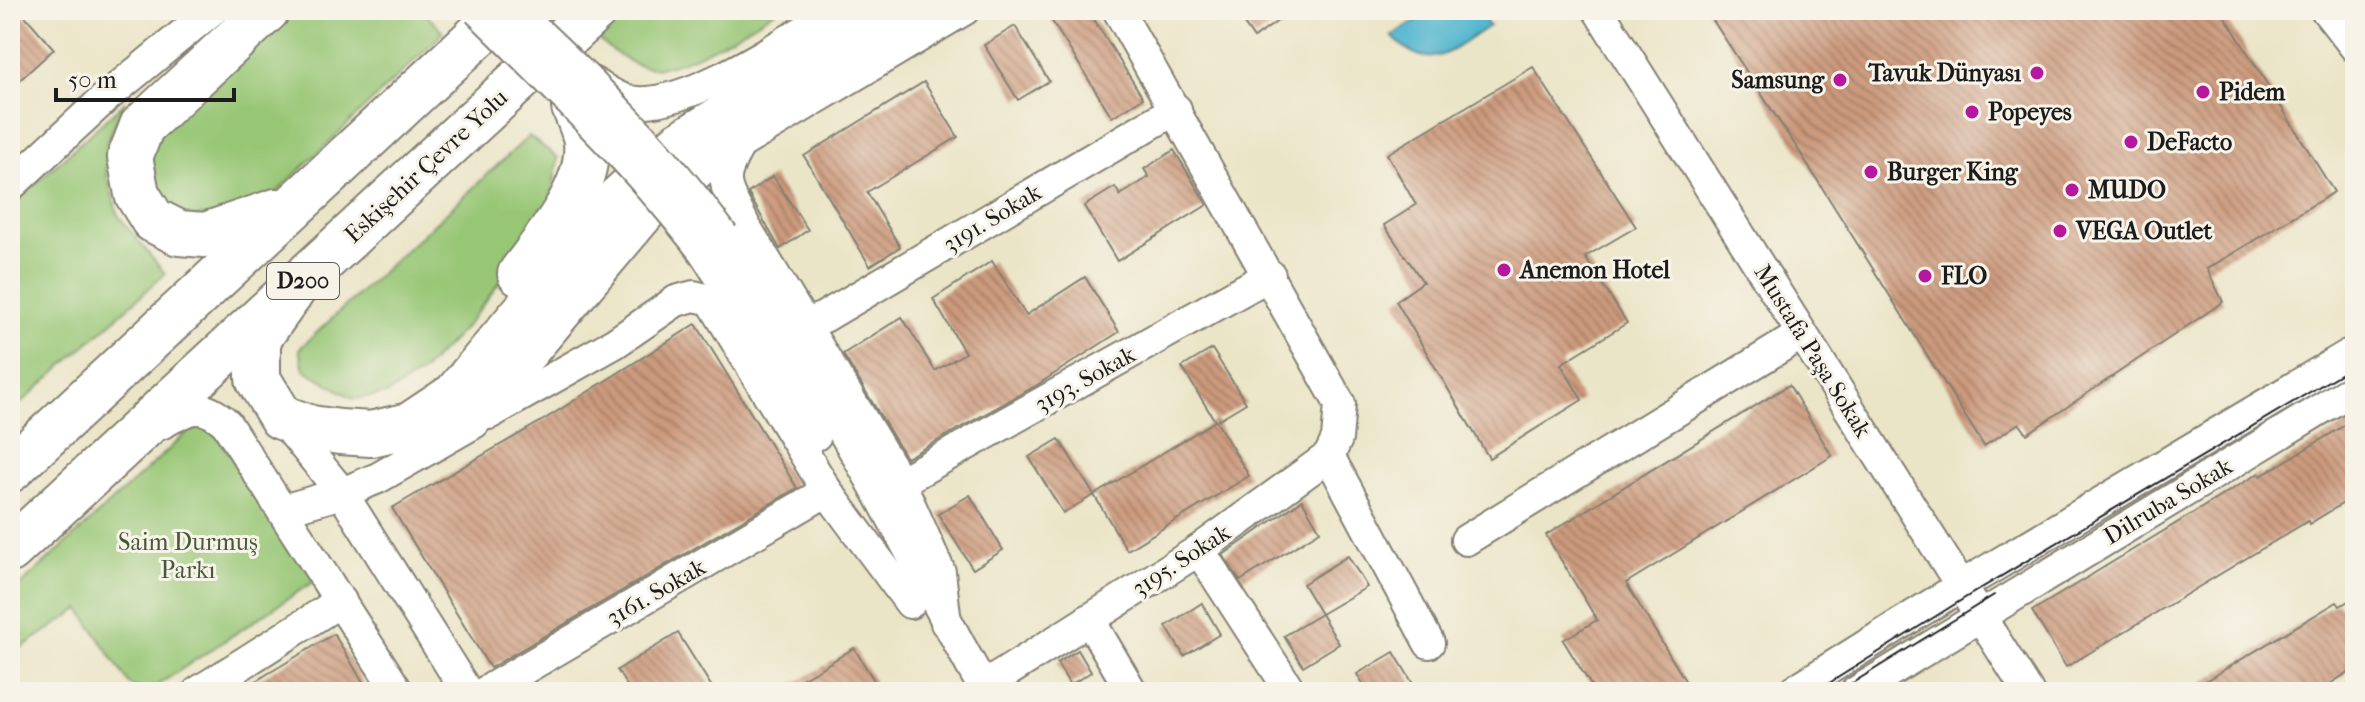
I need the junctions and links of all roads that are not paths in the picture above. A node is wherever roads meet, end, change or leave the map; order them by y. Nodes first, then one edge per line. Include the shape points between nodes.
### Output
1 (212, 10) edge
2 (267, 10) edge
3 (478, 10) edge
4 (487, 10) edge
5 (505, 10) edge
6 (514, 10) edge
7 (595, 10) edge
8 (838, 10) edge
9 (898, 10) edge
10 (964, 10) edge
11 (1118, 10) edge
12 (1598, 10) edge
13 (2326, 10) edge
14 (2355, 47) edge
15 (459, 53) junction
16 (582, 93) junction
17 (1176, 109) junction
18 (740, 144) junction
19 (10, 186) edge
20 (293, 204) junction
21 (714, 244) junction
22 (1270, 275) junction
23 (291, 293) junction
24 (806, 324) junction
25 (1802, 334) junction
26 (2355, 351) edge
27 (2355, 388) edge
28 (281, 417) junction
29 (474, 423) junction
30 (134, 438) junction
31 (1329, 456) junction
32 (10, 470) edge
33 (900, 482) junction
34 (827, 491) junction
35 (342, 493) junction
36 (283, 510) junction
37 (1466, 540) dead end
38 (10, 550) edge
39 (1199, 550) junction
40 (1961, 586) junction
41 (341, 601) junction
42 (910, 603) junction
43 (1982, 615) junction
44 (1089, 619) junction
45 (946, 623) junction
46 (1429, 643) dead end
47 (977, 690) edge
48 (198, 692) edge
49 (398, 692) edge
50 (467, 692) edge
51 (485, 692) edge
52 (1132, 692) edge
53 (1291, 692) edge
54 (1792, 692) edge
55 (1856, 692) edge
56 (2028, 692) edge

1 - 19 street
2 - 20 highway via 142,126 130,157 137,194 153,220 179,233 205,235
3 - 16 street, bridge
4 - 15 highway
5 - 15 highway, D200
6 - 16 street, bridge
7 - 23 highway, Eskişehir Çevre Yolu / D200
8 - 16 street via 694,91 634,103 608,92
9 - 28 highway via 679,144 620,197 455,395 410,425 371,434 311,428
10 - 18 street
11 - 17 street
12 - 25 street, Mustafa Paşa Sokak
13 - 14 street
15 - 20 highway, D200
16 - 21 street, bridge via 673,211
16 - 23 highway via 586,139 578,186 564,216 444,368 416,391 389,403 354,408 331,406 297,386 278,349
17 - 22 street
17 - 24 street, 3191. Sokak
18 - 24 street via 725,170 725,186
18 - 29 street via 651,213
20 - 32 highway, D200
21 - 42 street via 760,339
21 - 45 street via 833,413
22 - 31 street via 1340,404 1337,439
22 - 33 street, 3193. Sokak
23 - 28 highway via 258,339 258,379
23 - 30 highway, Eskişehir Çevre Yolu / D200
24 - 33 street
25 - 37 street
25 - 40 street, Mustafa Paşa Sokak
26 - 40 street
27 - 43 street, Dilruba Sokak
28 - 35 street
29 - 34 street via 615,343 676,301 694,296 711,300
29 - 35 street
30 - 36 street via 194,408 212,411 226,423
30 - 38 highway, Eskişehir Çevre Yolu / D200
31 - 39 street, 3195. Sokak
31 - 46 street
33 - 45 street via 940,572
34 - 42 street
34 - 51 street, 3161. Sokak
35 - 36 street
35 - 50 street
36 - 41 street
39 - 44 street, 3195. Sokak
39 - 53 street
40 - 43 street, Mustafa Paşa Sokak
40 - 54 street
41 - 48 street
41 - 49 street
42 - 47 street
43 - 55 street, Dilruba Sokak
43 - 56 street, Mustafa Paşa Sokak
44 - 47 street, 3195. Sokak
44 - 52 street
45 - 47 street

